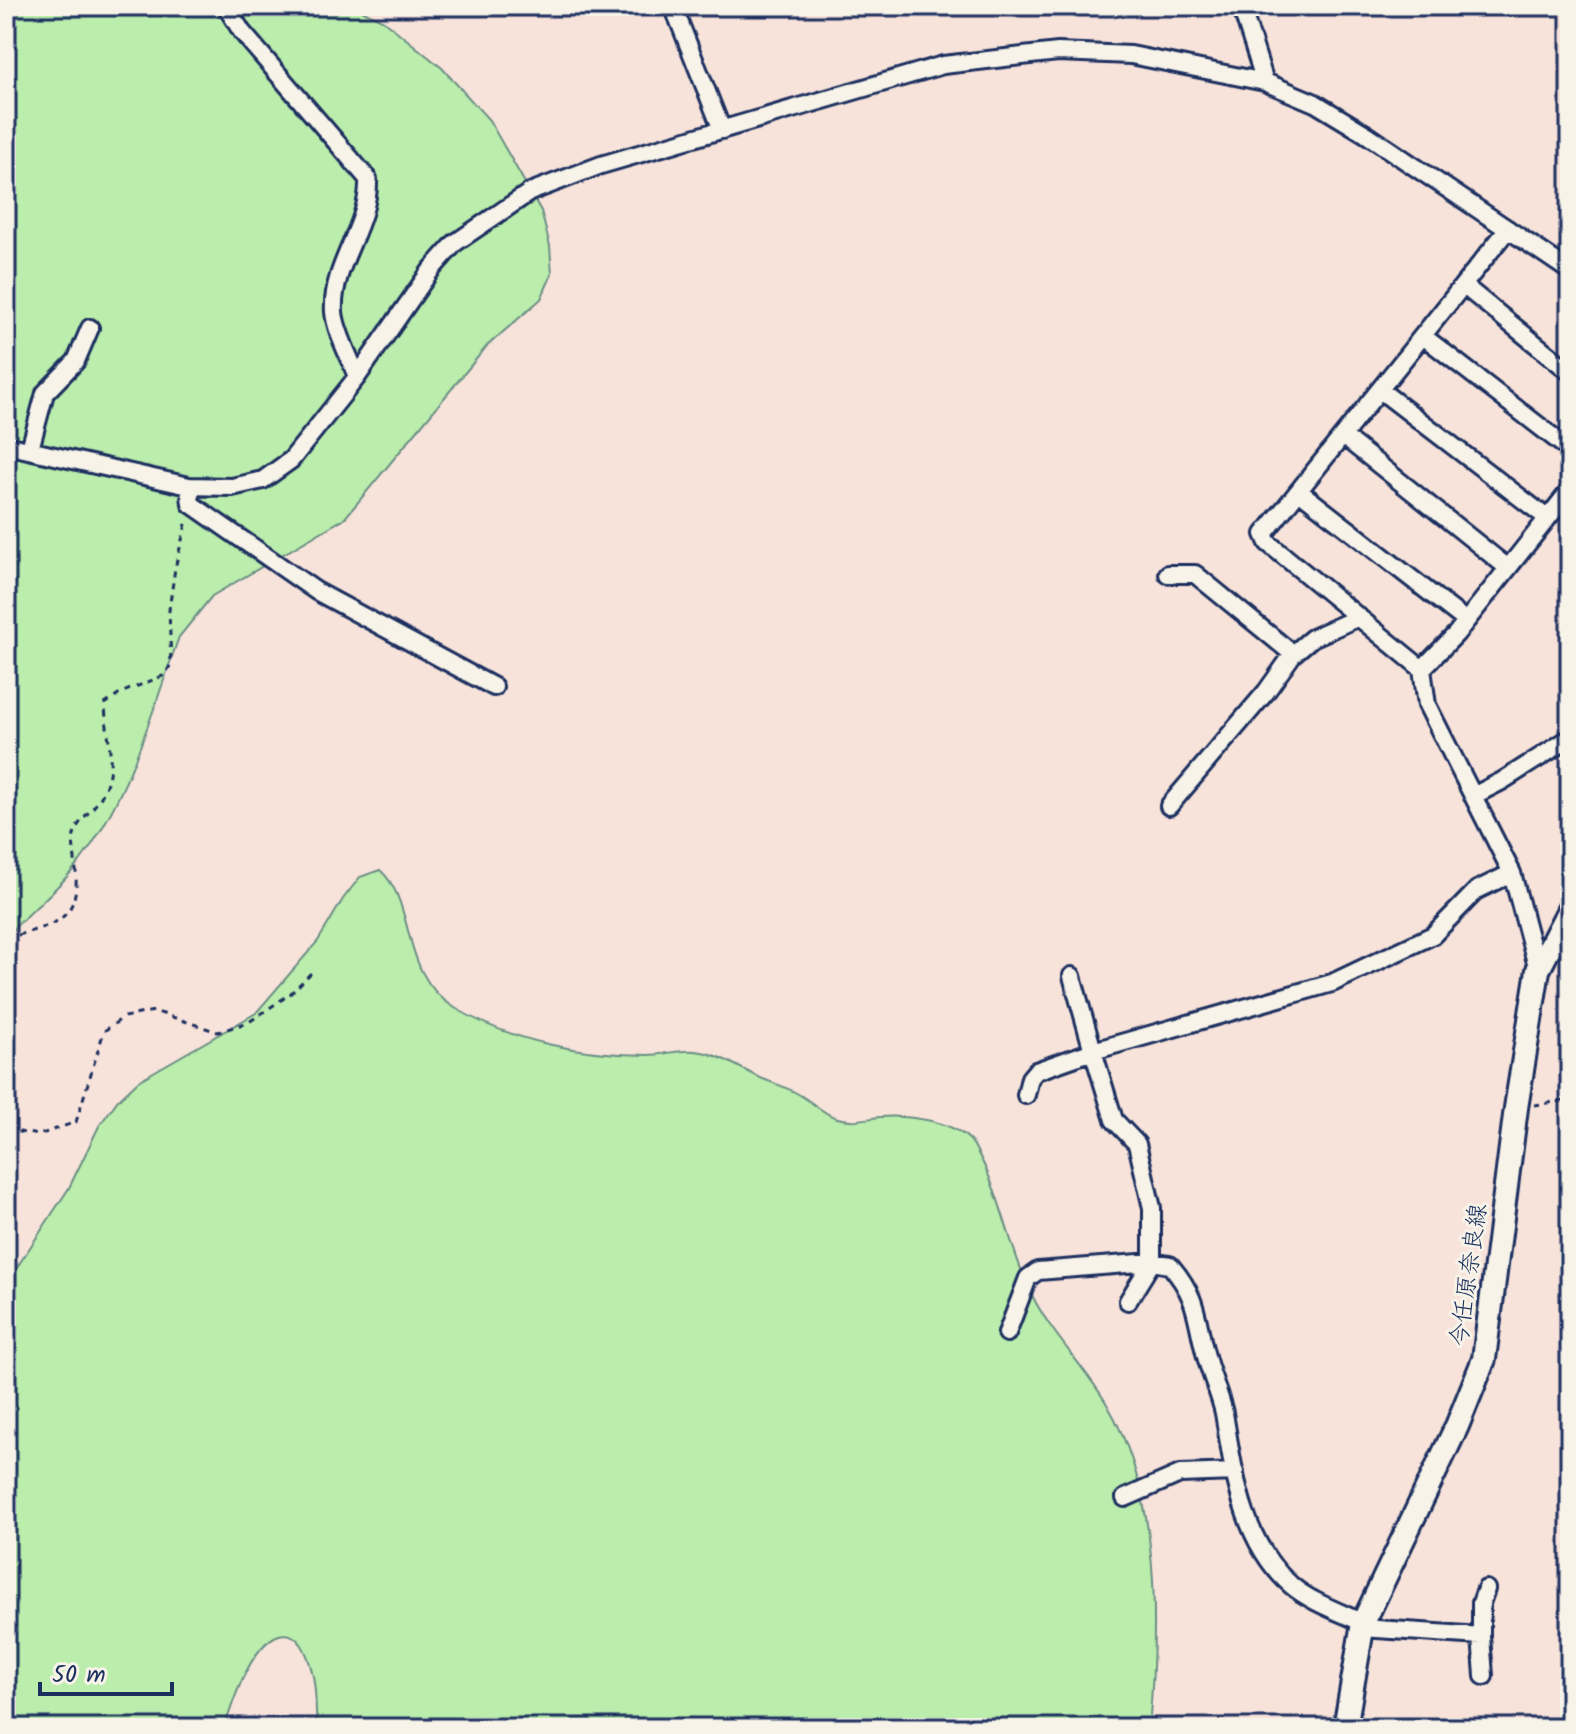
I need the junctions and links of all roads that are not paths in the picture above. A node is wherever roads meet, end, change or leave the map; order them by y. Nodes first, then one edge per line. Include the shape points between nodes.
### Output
1 (226, 6) edge
2 (673, 6) edge
3 (1241, 6) edge
4 (1265, 82) junction
5 (722, 130) junction
6 (1508, 229) junction
7 (1570, 271) edge
8 (1463, 285) junction
9 (90, 328) dead end
10 (1423, 336) junction
11 (1570, 372) edge
12 (357, 377) junction
13 (1380, 390) junction
14 (1343, 436) junction
15 (6, 445) edge
16 (30, 449) junction
17 (1570, 450) edge
18 (189, 486) junction
19 (1570, 490) edge
20 (1299, 491) junction
21 (1547, 518) junction
22 (1508, 568) junction
23 (1168, 574) dead end
24 (1359, 617) junction
25 (1466, 621) junction
26 (1293, 654) junction
27 (1422, 669) junction
28 (494, 687) dead end
29 (1570, 738) edge
30 (1473, 796) junction
31 (1169, 806) dead end
32 (1512, 873) junction
33 (1570, 908) edge
34 (1538, 970) junction
35 (1072, 976) dead end
36 (1093, 1051) junction
37 (1026, 1095) dead end
38 (1152, 1262) junction
39 (1128, 1301) dead end
40 (1007, 1333) dead end
41 (1235, 1472) junction
42 (1125, 1498) dead end
43 (1486, 1589) dead end
44 (1362, 1625) junction
45 (1481, 1636) junction
46 (1484, 1676) dead end
47 (1345, 1728) edge

1 - 12 street via 242,32 368,179 369,198 340,268 334,312
2 - 5 street
3 - 4 street
4 - 5 street via 1131,55 1058,52 943,65
4 - 6 street via 1315,103
5 - 12 street via 558,181 485,221 431,270
6 - 7 street
6 - 8 street
8 - 10 street
8 - 11 street
9 - 16 street via 76,361 45,393
10 - 13 street
10 - 17 street
12 - 18 street via 291,460 263,480 232,487
13 - 14 street
13 - 21 street
14 - 20 street
14 - 22 street
15 - 16 street
16 - 18 street
18 - 28 street via 191,504 316,591
19 - 21 street
20 - 24 street via 1264,534 1268,543
20 - 25 street
21 - 22 street
22 - 25 street
23 - 26 street via 1195,574
24 - 26 street via 1312,638
24 - 27 street
25 - 27 street
26 - 31 street
27 - 30 street via 1427,705
29 - 30 street
30 - 32 street
32 - 34 street
32 - 36 street via 1477,890 1433,935 1332,983
33 - 34 main road, 今任原奈良線
34 - 44 main road, 今任原奈良線 via 1484,1359
35 - 36 street
36 - 37 street via 1036,1071
36 - 38 street via 1114,1120 1137,1144 1152,1208
38 - 39 street
38 - 40 street via 1038,1271 1028,1278
38 - 41 street via 1170,1265 1197,1311
41 - 42 street via 1180,1474
41 - 44 street via 1253,1532 1277,1571 1294,1588
43 - 45 street
44 - 45 street
44 - 47 main road, 今任原奈良線
45 - 46 street

